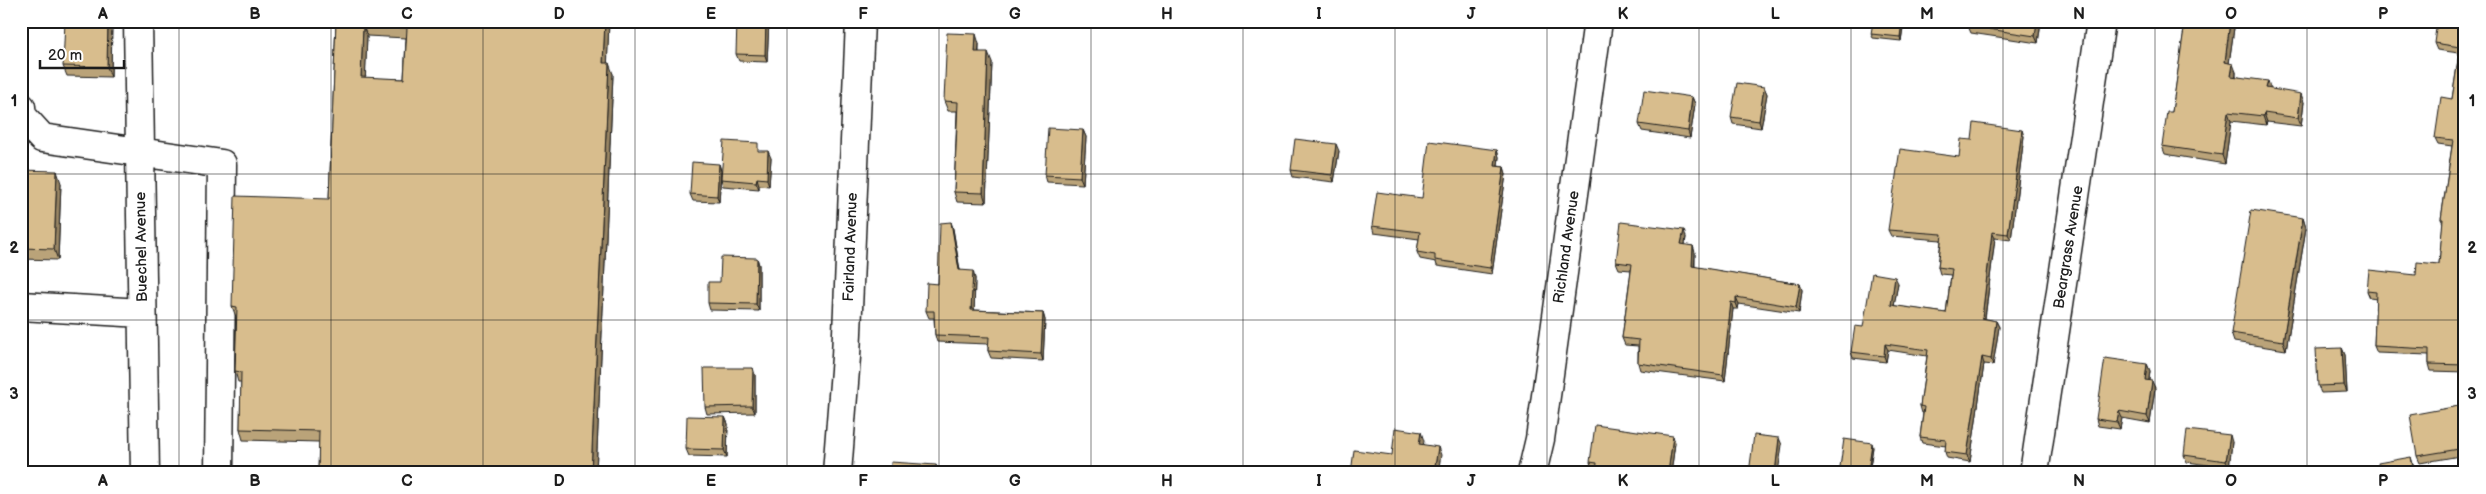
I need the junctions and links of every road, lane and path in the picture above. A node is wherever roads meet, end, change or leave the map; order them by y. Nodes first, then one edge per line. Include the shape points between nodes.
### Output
1 (138, 21) edge
2 (860, 21) edge
3 (1598, 21) edge
4 (2101, 21) edge
5 (21, 107) edge
6 (140, 154) junction
7 (21, 306) edge
8 (142, 313) junction
9 (145, 473) edge
10 (219, 473) edge
11 (838, 473) edge
12 (1532, 473) edge
13 (2034, 473) edge

1 - 6 street, Buechel Avenue
2 - 11 street, Fairland Avenue
3 - 12 street, Richland Avenue via 1540,439
4 - 13 street, Beargrass Avenue
5 - 6 street via 22,116 42,138
6 - 8 street, Buechel Avenue
6 - 10 street via 222,164
7 - 8 street
8 - 9 street, Buechel Avenue

